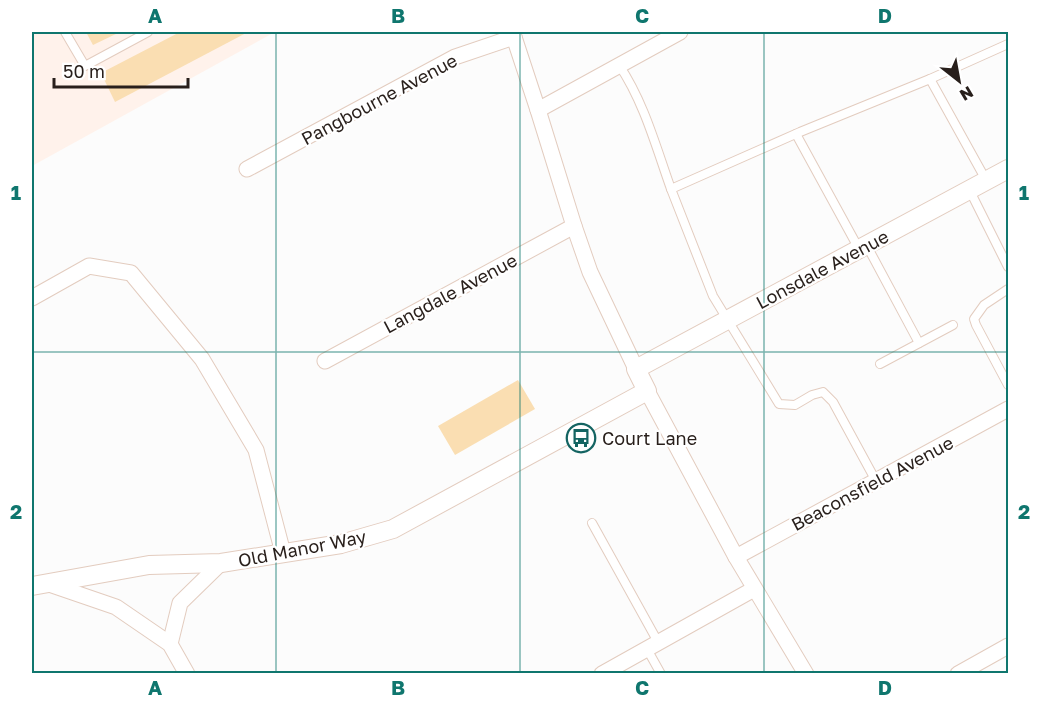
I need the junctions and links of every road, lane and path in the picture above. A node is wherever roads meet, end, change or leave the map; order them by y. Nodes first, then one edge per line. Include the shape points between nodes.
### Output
1 (65, 32) edge
2 (148, 32) edge
3 (680, 32) edge
4 (512, 34) edge
5 (1008, 44) edge
6 (619, 65) junction
7 (930, 79) junction
8 (538, 110) junction
9 (796, 134) junction
10 (247, 169) dead end
11 (1008, 169) edge
12 (986, 180) junction
13 (671, 189) junction
14 (969, 190) junction
15 (574, 226) junction
16 (863, 247) junction
17 (1008, 267) edge
18 (1008, 290) edge
19 (32, 298) edge
20 (727, 320) junction
21 (953, 325) dead end
22 (919, 343) junction
23 (325, 361) dead end
24 (880, 364) dead end
25 (636, 369) junction
26 (1008, 385) edge
27 (647, 391) junction
28 (1008, 409) edge
29 (876, 481) junction
30 (592, 524) dead end
31 (282, 553) junction
32 (736, 556) junction
33 (221, 563) junction
34 (39, 584) edge
35 (754, 590) junction
36 (170, 644) junction
37 (652, 646) junction
38 (1008, 646) edge
39 (187, 674) edge
40 (602, 674) edge
41 (661, 674) edge
42 (806, 674) edge
43 (958, 674) edge

1 - 2 lane via 85,66
3 - 6 street
4 - 8 street
4 - 10 street, Pangbourne Avenue via 454,57
5 - 7 lane
6 - 8 street
6 - 13 lane via 643,111
7 - 9 lane
7 - 12 lane
8 - 15 street
9 - 13 lane
9 - 16 lane
11 - 12 street, Lonsdale Avenue
12 - 14 street, Lonsdale Avenue
13 - 20 lane via 713,296
14 - 16 street, Lonsdale Avenue
14 - 17 lane
15 - 23 street, Langdale Avenue
15 - 25 street via 590,272
16 - 20 street, Lonsdale Avenue
16 - 22 lane
18 - 26 lane via 984,305 974,319
19 - 31 street via 89,266 131,273 202,359 256,450
20 - 25 street, Lonsdale Avenue
20 - 29 lane via 779,404 795,405 823,392 833,402
21 - 22 lane
22 - 24 lane
25 - 27 street
27 - 31 street, Old Manor Way via 393,529 341,544
27 - 32 street
28 - 29 street, Beaconsfield Avenue
29 - 32 street, Beaconsfield Avenue
30 - 37 lane
31 - 33 street, Old Manor Way
32 - 35 street
33 - 34 street, Old Manor Way via 149,566
33 - 36 street via 180,603
34 - 36 street via 116,607
35 - 37 street
35 - 42 street
36 - 39 street
37 - 40 street
37 - 41 lane
38 - 43 street

